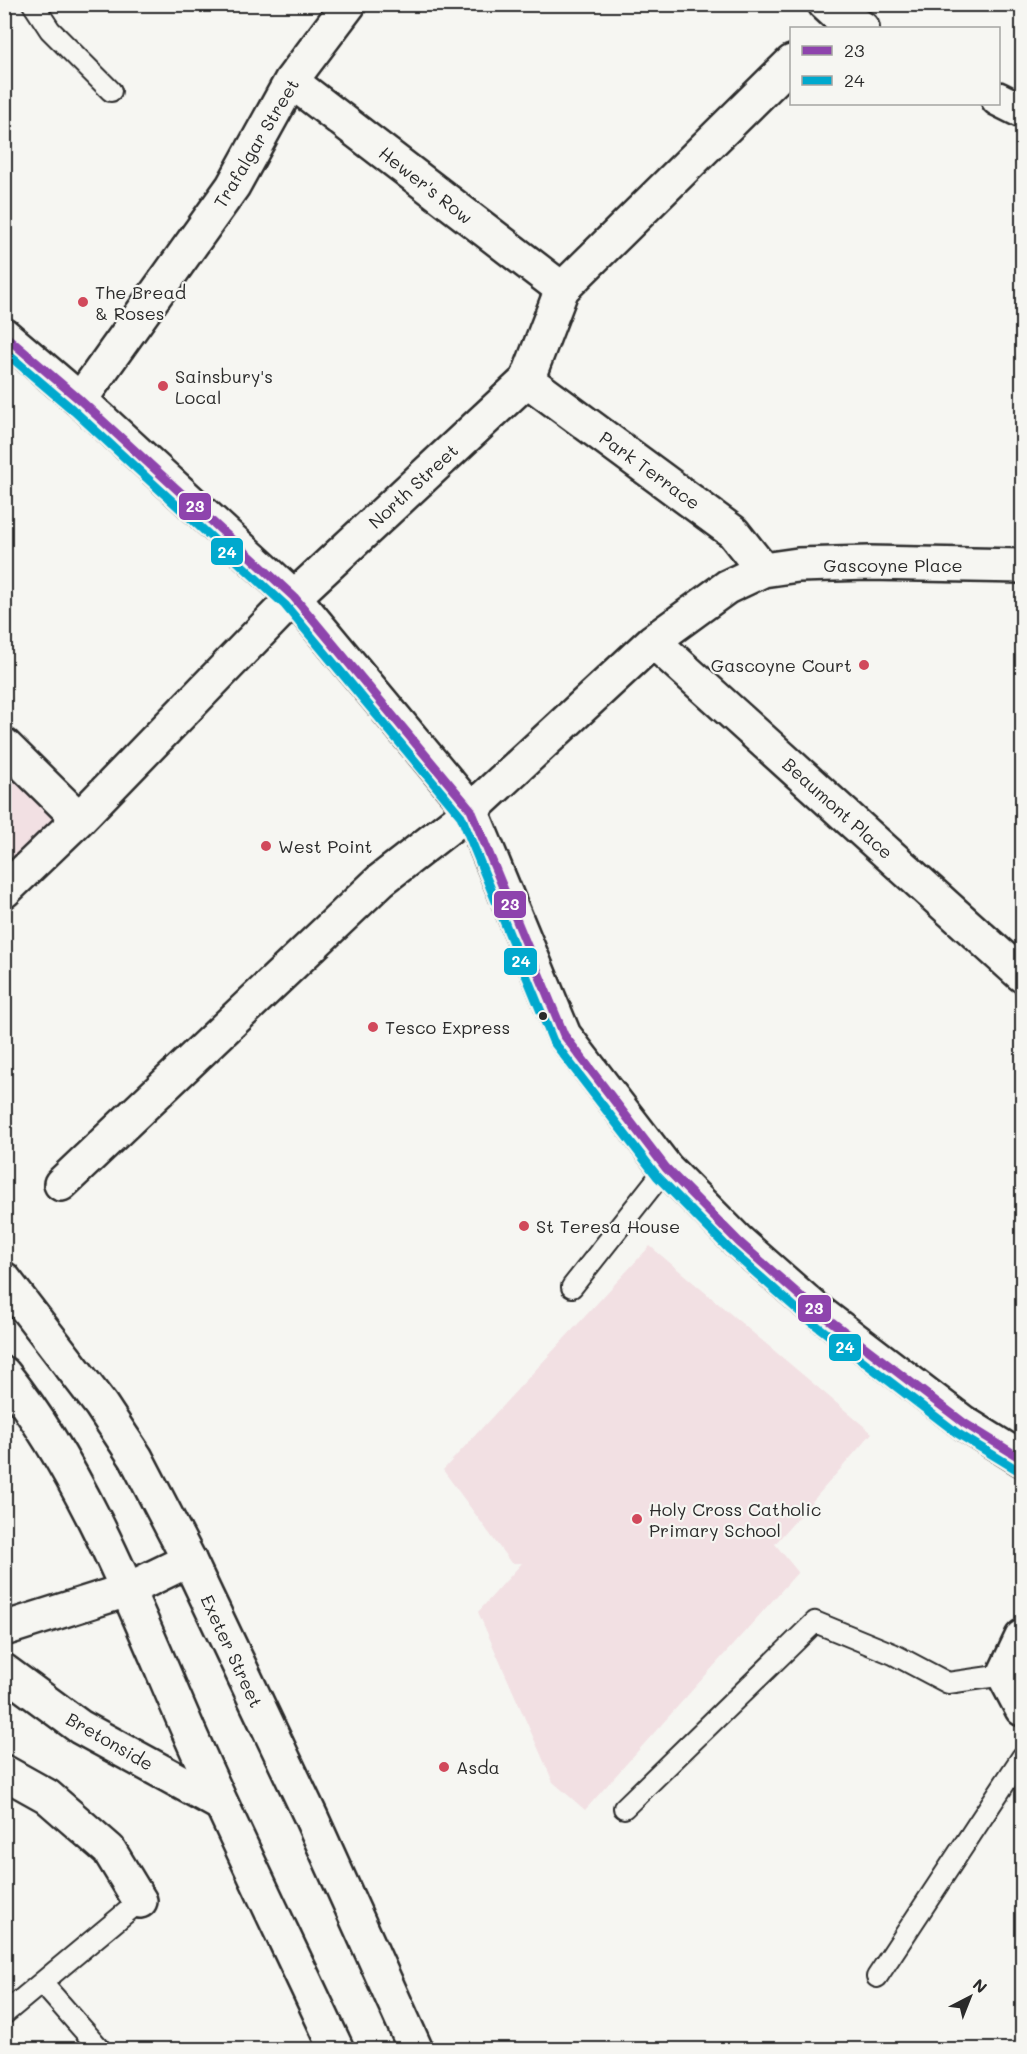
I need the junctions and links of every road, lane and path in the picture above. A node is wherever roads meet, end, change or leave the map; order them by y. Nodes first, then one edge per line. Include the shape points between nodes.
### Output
1 (33, 4) edge
2 (349, 4) edge
3 (790, 64) edge
4 (291, 81) junction
5 (111, 91) dead end
6 (1000, 100) edge
7 (1023, 111) edge
8 (562, 290) junction
9 (4, 335) edge
10 (527, 380) junction
11 (80, 400) junction
12 (1023, 566) edge
13 (763, 570) junction
14 (294, 597) junction
15 (653, 641) junction
16 (4, 745) edge
17 (471, 810) junction
18 (79, 819) junction
19 (4, 891) edge
20 (1023, 975) edge
21 (666, 1168) junction
22 (61, 1184) dead end
23 (4, 1279) edge
24 (572, 1287) dead end
25 (4, 1374) edge
26 (1023, 1459) edge
27 (189, 1560) junction
28 (127, 1590) junction
29 (4, 1629) edge
30 (1023, 1637) edge
31 (4, 1671) edge
32 (1004, 1675) junction
33 (1023, 1709) edge
34 (1023, 1757) edge
35 (4, 1772) edge
36 (221, 1804) junction
37 (624, 1808) dead end
38 (140, 1901) joint
39 (877, 1977) dead end
40 (42, 1983) junction
41 (4, 2014) edge
42 (100, 2049) edge
43 (337, 2049) edge
44 (416, 2049) edge

1 - 5 lane via 50,30
2 - 4 street, Trafalgar Street
3 - 8 street, North Street
4 - 8 street, Hewer's Row
4 - 11 street, Trafalgar Street via 233,186
6 - 7 street
8 - 10 street, North Street
9 - 11 street
10 - 13 street, Park Terrace via 733,532
10 - 14 street, North Street
11 - 14 street
12 - 13 street, Gascoyne Place via 869,563
13 - 15 street, Gascoyne Place via 727,587
14 - 17 street
14 - 18 street, North Street
15 - 17 street, Gascoyne Place
15 - 20 street, Beaumont Place
16 - 18 street
17 - 21 street via 564,1035
17 - 22 street, Gascoyne Place via 381,880
18 - 19 street, North Street
21 - 24 lane
21 - 26 street via 739,1242 815,1309 964,1423
23 - 27 street, Exeter Street via 129,1446
25 - 28 street via 32,1408
27 - 28 street
27 - 44 street, Exeter Street
28 - 29 street
28 - 36 street
30 - 32 street
31 - 36 street, Bretonside via 80,1727
32 - 33 street
32 - 37 lane via 948,1683 893,1654 815,1622
34 - 39 lane
35 - 38 street via 47,1796 108,1850
36 - 43 street
38 - 40 lane
40 - 41 lane
40 - 42 lane

